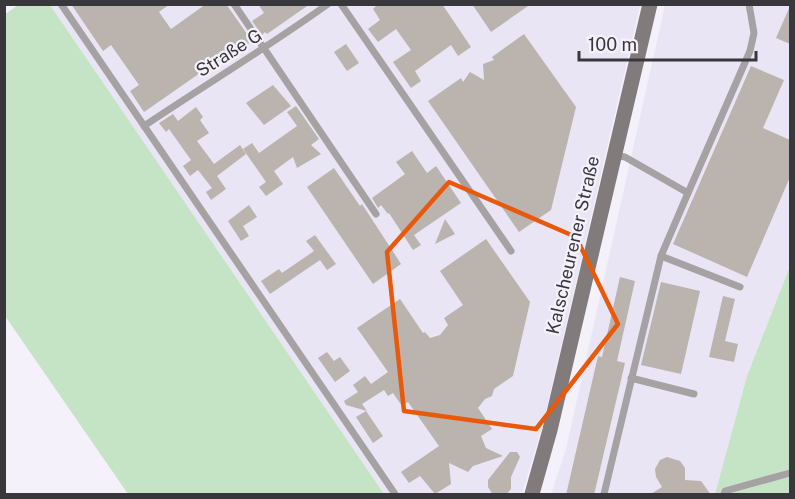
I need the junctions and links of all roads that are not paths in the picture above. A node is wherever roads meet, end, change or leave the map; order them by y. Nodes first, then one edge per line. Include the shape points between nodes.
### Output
1 (62, 4) edge
2 (234, 4) edge
3 (328, 4) edge
4 (341, 4) edge
5 (650, 4) edge
6 (749, 4) edge
7 (264, 50) junction
8 (144, 126) junction
9 (614, 155) junction
10 (688, 193) junction
11 (376, 214) dead end
12 (511, 251) dead end
13 (660, 256) junction
14 (740, 287) dead end
15 (631, 378) junction
16 (694, 394) dead end
17 (790, 473) edge
18 (395, 495) edge
19 (532, 495) edge
20 (604, 495) edge
21 (724, 495) edge

1 - 8 lane
2 - 7 lane
3 - 7 lane, Straße G
4 - 12 lane
5 - 9 main road, Kalscheurener Straße
6 - 10 lane via 754,33 750,51
7 - 8 lane, Straße G
7 - 11 lane
8 - 18 lane
9 - 10 lane via 625,157
9 - 19 main road, Kalscheurener Straße
10 - 13 lane
13 - 14 lane
13 - 15 lane
15 - 16 lane
15 - 20 lane
17 - 21 lane via 725,491

